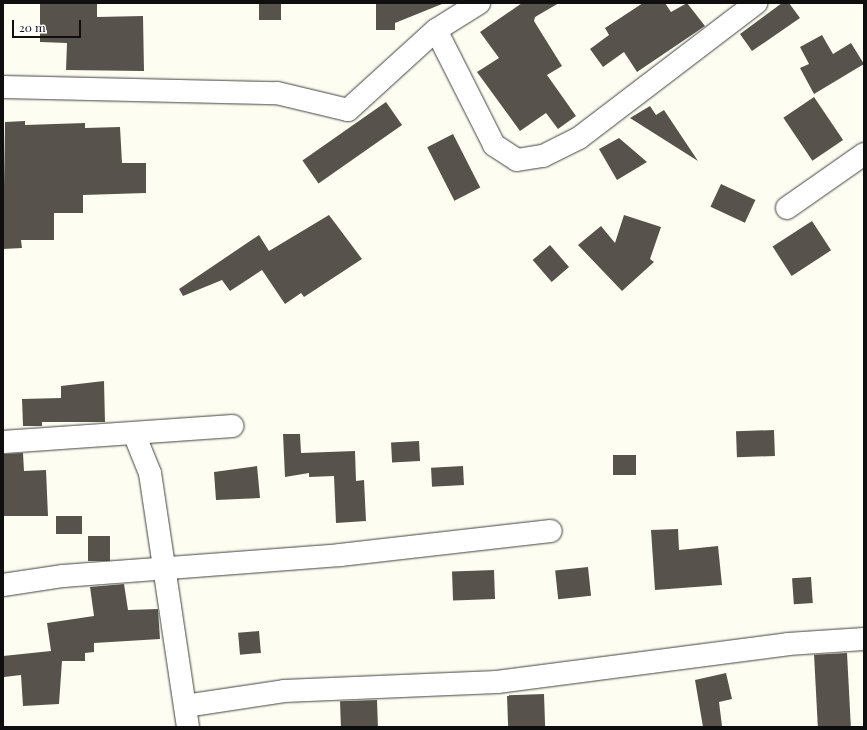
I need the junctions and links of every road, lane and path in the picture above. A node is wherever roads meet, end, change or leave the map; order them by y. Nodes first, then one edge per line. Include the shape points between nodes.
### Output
1 (478, 3) edge
2 (756, 3) edge
3 (436, 30) junction
4 (3, 87) edge
5 (864, 154) edge
6 (787, 208) dead end
7 (232, 426) dead end
8 (135, 436) junction
9 (3, 442) edge
10 (551, 531) dead end
11 (166, 567) junction
12 (3, 585) edge
13 (864, 639) edge
14 (185, 706) junction
15 (188, 727) edge

1 - 3 street
2 - 3 street via 579,138 543,156 517,160 494,145
3 - 4 street via 348,110 277,93
5 - 6 street
7 - 8 street
8 - 9 street
8 - 11 street via 150,473
10 - 11 street via 340,555
11 - 12 street
11 - 14 street
13 - 14 street via 788,644 497,682 284,691
14 - 15 street

